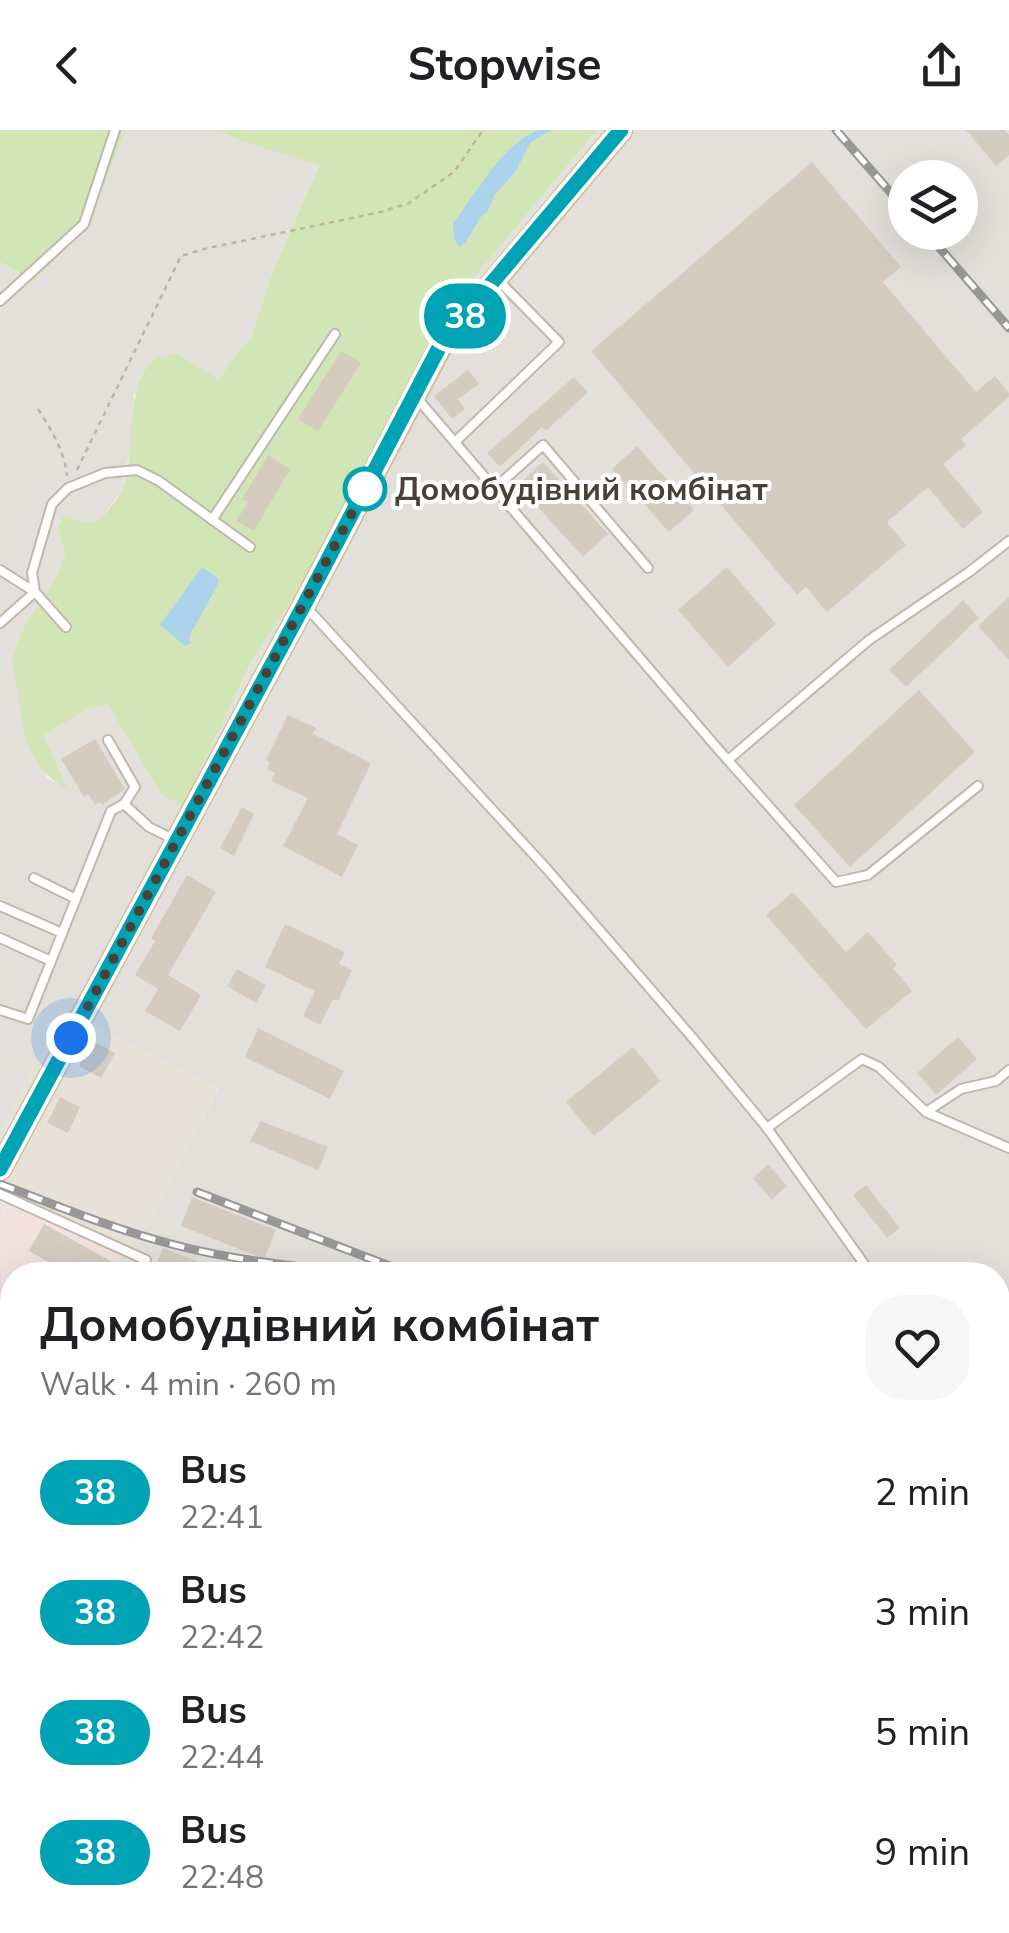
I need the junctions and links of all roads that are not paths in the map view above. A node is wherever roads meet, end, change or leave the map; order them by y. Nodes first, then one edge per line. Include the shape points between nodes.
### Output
1 (115, 130) edge
2 (621, 130) edge
3 (496, 278) junction
4 (0, 301) edge
5 (335, 334) dead end
6 (414, 395) junction
7 (455, 442) junction
8 (495, 488) junction
9 (212, 520) junction
10 (1009, 541) edge
11 (250, 548) dead end
12 (648, 568) dead end
13 (0, 570) edge
14 (35, 592) junction
15 (304, 605) junction
16 (0, 624) edge
17 (66, 627) dead end
18 (108, 740) dead end
19 (728, 760) junction
20 (978, 786) dead end
21 (124, 804) junction
22 (177, 841) junction
23 (34, 878) dead end
24 (76, 899) junction
25 (0, 906) edge
26 (62, 934) junction
27 (0, 938) edge
28 (51, 961) junction
29 (0, 1010) edge
30 (1009, 1070) edge
31 (926, 1112) junction
32 (767, 1128) junction
33 (1009, 1148) edge
34 (0, 1169) edge
35 (0, 1194) edge
36 (145, 1262) edge
37 (863, 1262) edge

1 - 4 lane via 84,224
2 - 3 street
3 - 6 street via 442,342
3 - 7 lane via 559,342
5 - 9 lane
6 - 7 lane
6 - 15 street
7 - 8 lane
8 - 12 lane via 544,445
8 - 19 lane
9 - 11 lane
9 - 14 lane via 159,480 136,470 104,473 68,488 52,504 32,572
10 - 19 lane via 869,640
13 - 14 lane
14 - 16 lane
14 - 17 lane
15 - 22 street
15 - 32 lane via 546,868
18 - 21 lane via 135,786
19 - 20 lane via 836,882 868,875
21 - 22 lane
21 - 24 lane via 111,811
22 - 34 street
23 - 24 lane
24 - 26 lane
25 - 26 lane
26 - 28 lane
27 - 28 lane
28 - 29 lane via 28,1019
30 - 31 lane via 996,1081 960,1089
31 - 32 lane via 862,1060
31 - 33 lane
32 - 37 lane
35 - 36 lane

